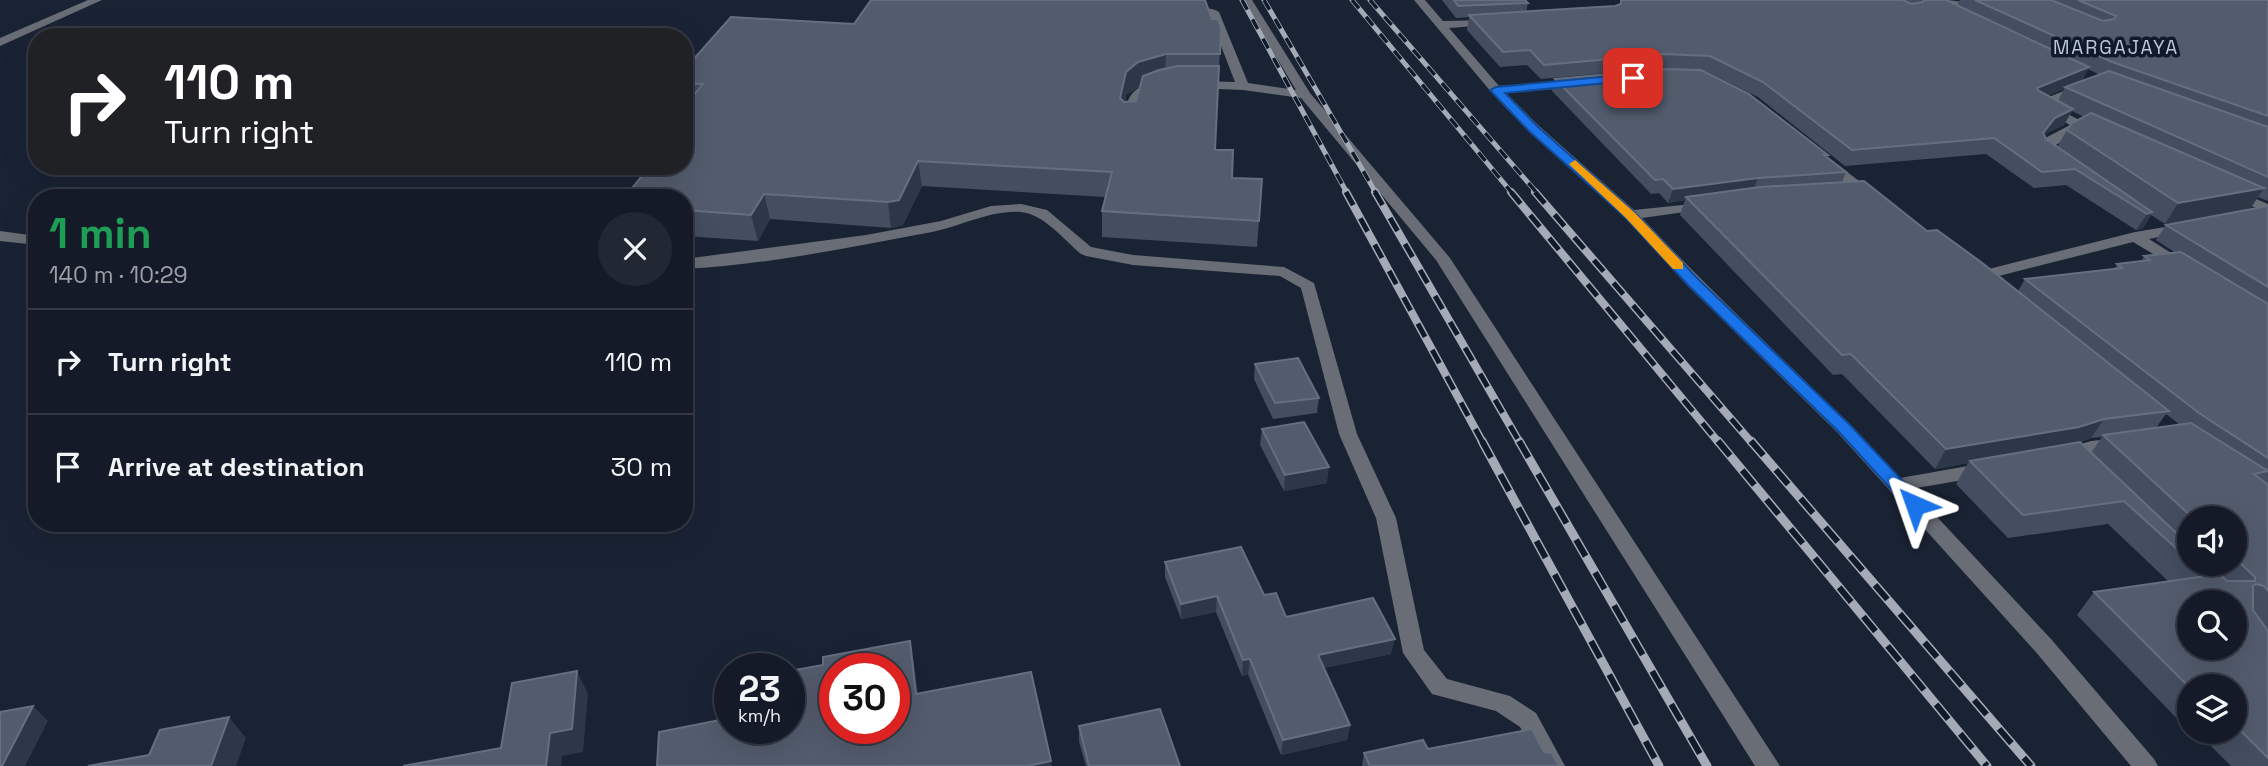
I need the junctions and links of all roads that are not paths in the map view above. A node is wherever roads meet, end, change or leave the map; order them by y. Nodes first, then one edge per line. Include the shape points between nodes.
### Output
1 (97, 0) edge
2 (1208, 0) edge
3 (1247, 0) edge
4 (1419, 0) edge
5 (1953, 0) edge
6 (1172, 12) edge
7 (1213, 12) junction
8 (1963, 18) edge
9 (1507, 21) edge
10 (1441, 26) junction
11 (32, 28) edge
12 (28, 30) edge
13 (0, 42) edge
14 (2087, 76) edge
15 (1591, 81) edge
16 (1243, 86) junction
17 (1496, 90) junction
18 (1305, 95) junction
19 (1129, 121) edge
20 (2080, 125) junction
21 (2113, 140) edge
22 (1818, 153) edge
23 (2064, 166) edge
24 (2219, 187) edge
25 (1837, 193) edge
26 (1726, 202) edge
27 (2268, 211) edge
28 (1631, 215) junction
29 (2139, 217) edge
30 (2241, 218) edge
31 (2201, 225) edge
32 (2161, 232) junction
33 (0, 236) edge
34 (2135, 237) junction
35 (28, 240) edge
36 (693, 264) edge
37 (2200, 276) edge
38 (2000, 293) edge
39 (2141, 441) edge
40 (2070, 455) junction
41 (2043, 460) edge
42 (2003, 467) edge
43 (2090, 475) edge
44 (1897, 485) junction
45 (1553, 766) edge
46 (1768, 766) edge
47 (2146, 766) edge

1 - 11 street
2 - 7 street
3 - 18 street
4 - 10 street
5 - 8 street via 1957,2 1939,7
6 - 7 street
7 - 16 street
9 - 10 street
10 - 17 street
12 - 13 street
14 - 20 street via 2099,82 2038,104
15 - 17 street
16 - 18 street
16 - 19 street via 1146,88 1135,96
17 - 28 street
18 - 46 street via 1442,258
20 - 21 street
20 - 23 street via 2045,148
22 - 25 street via 1870,195
24 - 27 street
26 - 28 street
27 - 30 street
28 - 44 street
29 - 32 street
31 - 32 street
32 - 34 street
33 - 35 street
34 - 37 street
34 - 38 street via 1974,272
36 - 45 street via 866,240 1021,208 1042,213 1086,251 1133,260 1283,272 1308,286 1348,434 1386,518 1414,653 1440,687 1502,703 1528,720
39 - 40 street via 2091,447
40 - 41 street
40 - 43 street
42 - 44 street
44 - 47 street

